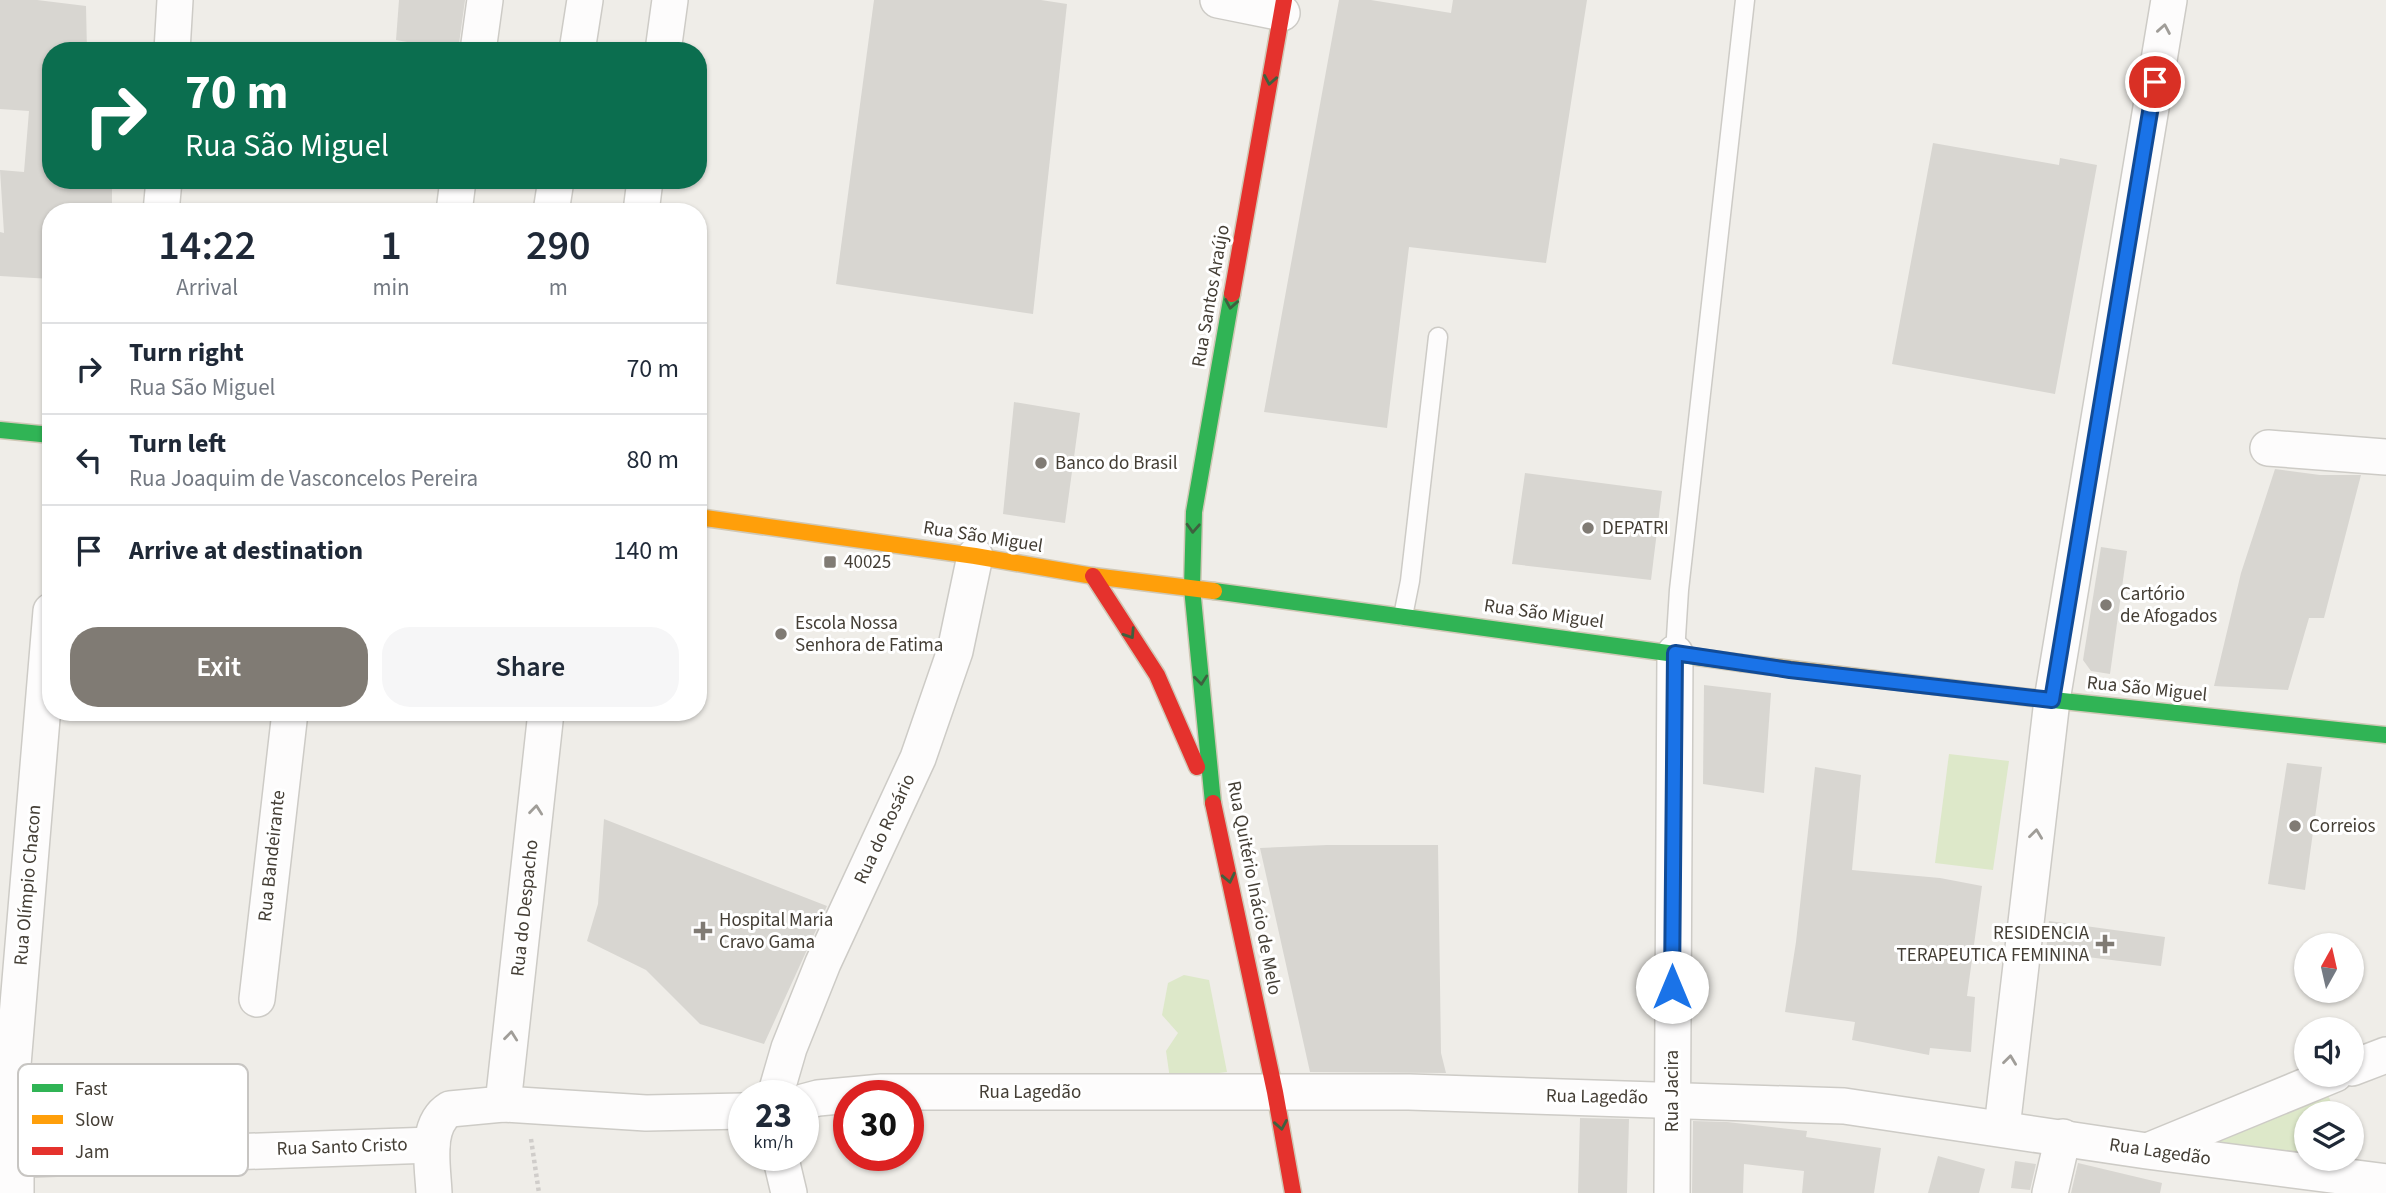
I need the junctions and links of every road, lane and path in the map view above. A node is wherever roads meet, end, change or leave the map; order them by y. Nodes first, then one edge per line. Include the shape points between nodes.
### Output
1 (175, 0) edge
2 (485, 0) edge
3 (585, 0) edge
4 (670, 0) edge
5 (1218, 0) edge
6 (1745, 0) edge
7 (2169, 0) edge
8 (1283, 6) edge
9 (173, 42) edge
10 (479, 42) edge
11 (578, 42) edge
12 (664, 42) edge
13 (1438, 337) dead end
14 (0, 430) edge
15 (42, 434) edge
16 (2269, 448) dead end
17 (2386, 457) edge
18 (707, 518) edge
19 (975, 556) junction
20 (1093, 576) junction
21 (1192, 588) junction
22 (1403, 616) junction
23 (1675, 653) junction
24 (2052, 700) junction
25 (42, 721) edge
26 (289, 721) edge
27 (545, 721) edge
28 (2386, 735) edge
29 (1214, 811) junction
30 (257, 999) dead end
31 (2386, 1055) edge
32 (2364, 1063) edge
33 (780, 1080) edge
34 (2303, 1087) edge
35 (1275, 1092) junction
36 (819, 1098) edge
37 (1671, 1099) junction
38 (515, 1105) junction
39 (728, 1111) edge
40 (2002, 1128) junction
41 (435, 1133) junction
42 (2063, 1137) junction
43 (248, 1144) edge
44 (2147, 1151) junction
45 (7, 1159) edge
46 (784, 1171) edge
47 (2386, 1182) edge
48 (16, 1193) edge
49 (434, 1193) edge
50 (539, 1193) edge
51 (789, 1193) edge
52 (1293, 1193) edge
53 (1672, 1193) edge
54 (2050, 1193) edge

1 - 9 street
2 - 10 street
3 - 11 street
4 - 12 street
5 - 8 street
6 - 23 lane
24 -> 7 street
8 -> 21 main road, Rua Santos Araújo via 1194,512
13 - 22 lane
14 - 15 main road
16 - 17 street
18 - 19 main road, Rua São Miguel
19 - 20 main road, Rua São Miguel
19 - 33 street, Rua do Rosário via 955,652 918,758 823,963
20 - 21 main road, Rua São Miguel
20 -> 29 main road via 1157,675
21 - 22 main road, Rua São Miguel
21 -> 29 main road, Rua Quitério Inácio de Melo
22 - 23 main road, Rua São Miguel
23 - 24 main road, Rua São Miguel
23 - 37 street, Rua Jacira
24 - 28 main road, Rua São Miguel
40 -> 24 street
25 - 45 street, Rua Olímpio Chacon
26 - 30 street, Rua Bandeirante
38 -> 27 street, Rua do Despacho
29 -> 35 main road, Rua Quitério Inácio de Melo
31 - 32 street
34 - 44 street
35 - 36 street, Rua Lagedão via 881,1092
35 - 37 street, Rua Lagedão
35 -> 52 main road, Rua Quitério Inácio de Melo
37 - 40 street, Rua Lagedão via 1844,1105
37 - 53 street, Rua Jacira
38 - 39 street
38 - 41 street via 450,1109 443,1113
38 - 50 path
40 - 42 street, Rua Lagedão
41 - 43 street, Rua Santo Cristo
41 - 49 street
42 - 44 street, Rua Lagedão
42 - 54 street
44 - 47 street, Rua Lagedão
45 - 48 street, Rua Olímpio Chacon
46 - 51 street

